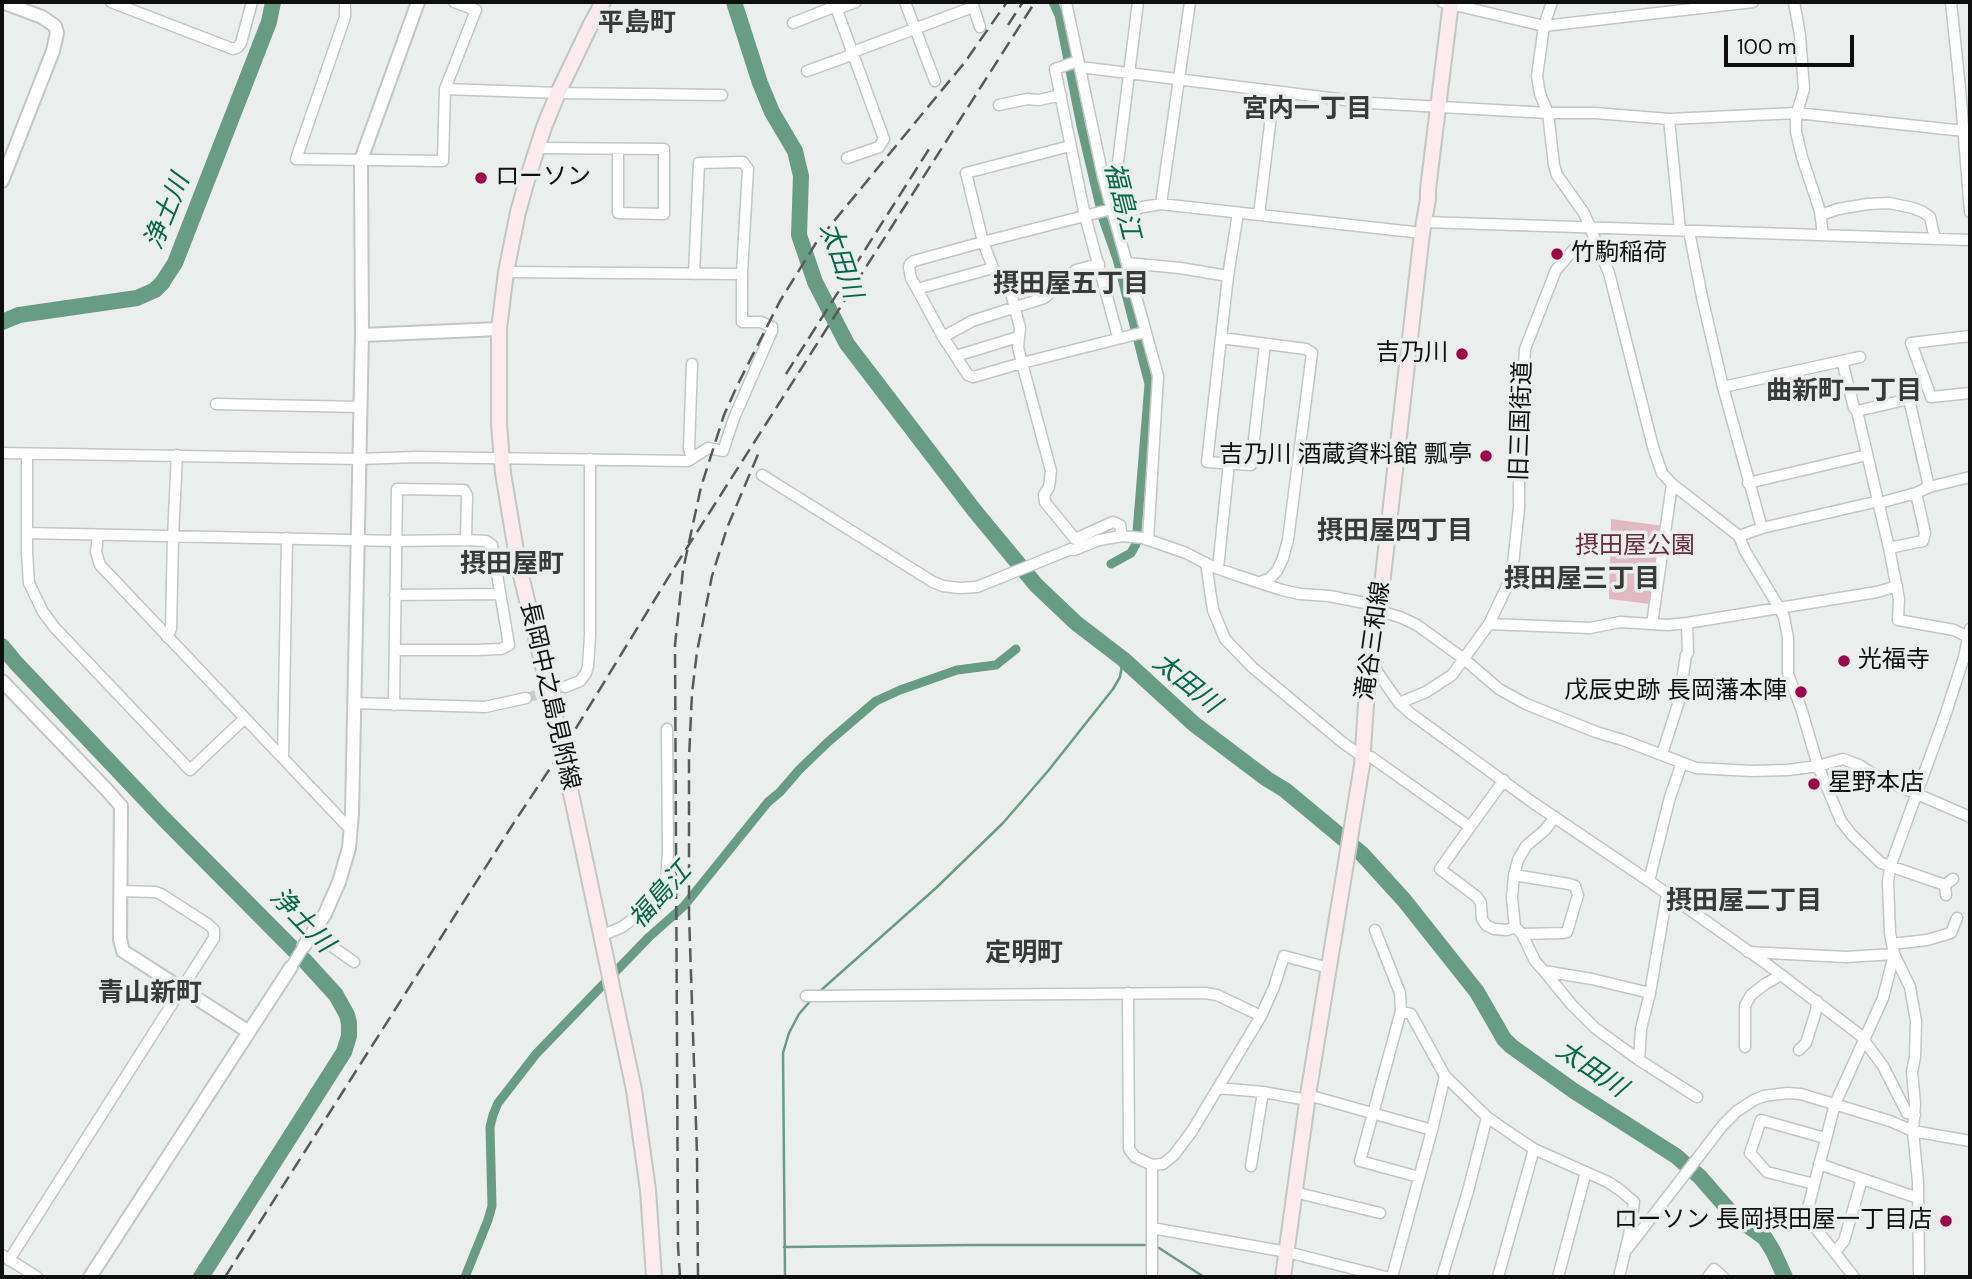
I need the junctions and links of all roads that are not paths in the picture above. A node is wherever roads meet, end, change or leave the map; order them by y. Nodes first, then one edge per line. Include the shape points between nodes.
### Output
1 (2, 2) edge
2 (111, 2) edge
3 (251, 2) edge
4 (345, 2) edge
5 (418, 2) edge
6 (454, 2) edge
7 (603, 2) edge
8 (856, 2) edge
9 (905, 2) edge
10 (1066, 2) edge
11 (1138, 2) edge
12 (1190, 2) edge
13 (1448, 2) edge
14 (1552, 2) edge
15 (1753, 2) edge
16 (1794, 2) edge
17 (1951, 2) edge
18 (973, 4) edge
19 (1707, 4) edge
20 (17, 5) edge
21 (836, 6) edge
22 (793, 23) dead end
23 (1544, 26) junction
24 (980, 27) dead end
25 (915, 28) junction
26 (853, 53) junction
27 (1078, 64) junction
28 (807, 71) dead end
29 (1128, 74) junction
30 (1178, 79) junction
31 (935, 81) dead end
32 (445, 89) junction
33 (1274, 92) junction
34 (558, 93) junction
35 (722, 95) dead end
36 (1061, 95) junction
37 (999, 106) dead end
38 (1438, 106) junction
39 (1548, 113) junction
40 (1797, 113) junction
41 (1669, 119) junction
42 (1967, 130) edge
43 (1070, 146) junction
44 (538, 148) junction
45 (618, 149) junction
46 (847, 158) dead end
47 (361, 160) junction
48 (2, 181) edge
49 (1161, 204) junction
50 (1111, 211) junction
51 (1970, 212) edge
52 (1238, 213) junction
53 (1087, 215) junction
54 (1259, 215) junction
55 (1821, 215) junction
56 (1589, 226) junction
57 (1423, 227) junction
58 (1685, 231) junction
59 (1823, 235) junction
60 (1935, 239) junction
61 (1970, 240) edge
62 (983, 242) junction
63 (1597, 245) junction
64 (1127, 263) junction
65 (1099, 264) junction
66 (993, 268) junction
67 (506, 272) junction
68 (694, 274) junction
69 (742, 274) junction
70 (1228, 276) junction
71 (917, 289) junction
72 (1015, 308) junction
73 (499, 329) junction
74 (1143, 332) junction
75 (362, 335) junction
76 (1123, 336) junction
77 (1970, 336) edge
78 (943, 337) junction
79 (1018, 337) junction
80 (1221, 338) junction
81 (1265, 344) junction
82 (956, 356) junction
83 (1860, 357) dead end
84 (1842, 361) junction
85 (692, 363) dead end
86 (1022, 363) junction
87 (1723, 387) junction
88 (1970, 393) edge
89 (216, 404) dead end
90 (360, 407) junction
91 (1857, 411) junction
92 (2, 453) edge
93 (27, 454) junction
94 (177, 455) junction
95 (1867, 455) junction
96 (502, 458) junction
97 (692, 458) junction
98 (359, 459) junction
99 (590, 459) junction
100 (1229, 463) junction
101 (762, 475) dead end
102 (1970, 477) edge
103 (1748, 482) junction
104 (1672, 484) junction
105 (1929, 487) junction
106 (1916, 492) junction
107 (1879, 502) junction
108 (1762, 527) junction
109 (27, 533) junction
110 (98, 535) junction
111 (1126, 536) junction
112 (1739, 536) junction
113 (173, 537) junction
114 (287, 538) junction
115 (357, 539) junction
116 (1145, 539) junction
117 (466, 540) junction
118 (396, 541) junction
119 (1889, 548) junction
120 (1206, 563) junction
121 (1218, 568) junction
122 (1260, 583) junction
123 (1897, 586) junction
124 (500, 594) junction
125 (395, 595) junction
126 (1780, 609) junction
127 (1379, 611) junction
128 (1687, 623) junction
129 (1489, 624) junction
130 (1652, 624) junction
131 (1969, 633) edge
132 (167, 637) junction
133 (395, 650) junction
134 (1370, 656) junction
135 (1464, 659) junction
136 (2, 681) edge
137 (565, 687) tunnel mouth
138 (526, 698) tunnel mouth
139 (1399, 703) junction
140 (355, 704) junction
141 (394, 705) junction
142 (245, 718) junction
143 (667, 729) dead end
144 (1662, 754) junction
145 (283, 757) junction
146 (1363, 757) junction
147 (1682, 763) junction
148 (1818, 766) junction
149 (1504, 780) junction
150 (1918, 793) junction
151 (1555, 817) junction
152 (1970, 817) edge
153 (1470, 827) junction
154 (350, 830) junction
155 (1890, 867) junction
156 (1514, 875) junction
157 (1649, 881) junction
158 (1948, 886) dead end
159 (120, 891) junction
160 (1667, 894) junction
161 (1957, 918) dead end
162 (1376, 930) dead end
163 (1519, 930) junction
164 (313, 933) junction
165 (603, 942) junction
166 (304, 946) joint
167 (1893, 949) junction
168 (1746, 951) junction
169 (354, 962) dead end
170 (291, 967) joint
171 (1329, 968) junction
172 (1544, 971) junction
173 (1781, 975) junction
174 (182, 988) junction
175 (1128, 993) junction
176 (1650, 993) junction
177 (806, 996) dead end
178 (1816, 1001) junction
179 (1401, 1011) junction
180 (1261, 1016) junction
181 (249, 1031) junction
182 (1864, 1042) junction
183 (1745, 1047) dead end
184 (1800, 1050) dead end
185 (1639, 1060) junction
186 (1445, 1076) junction
187 (1218, 1088) junction
188 (1263, 1092) junction
189 (1308, 1097) junction
190 (1697, 1097) dead end
191 (1835, 1104) junction
192 (1372, 1114) junction
193 (1914, 1115) junction
194 (1487, 1117) junction
195 (1432, 1130) junction
196 (1913, 1131) junction
197 (1825, 1138) junction
198 (1970, 1141) edge
199 (1534, 1149) junction
200 (1819, 1164) junction
201 (1152, 1165) junction
202 (1251, 1166) dead end
203 (1586, 1172) junction
204 (1419, 1177) junction
205 (1862, 1180) junction
206 (1814, 1184) junction
207 (1294, 1192) junction
208 (1918, 1198) junction
209 (1380, 1213) dead end
210 (1152, 1228) junction
211 (1625, 1251) junction
212 (1287, 1252) junction
213 (1835, 1252) junction
214 (6, 1258) edge
215 (37, 1277) edge
216 (90, 1277) edge
217 (654, 1277) edge
218 (1152, 1277) edge
219 (1283, 1277) edge
220 (1386, 1277) edge
221 (1392, 1277) edge
222 (1442, 1277) edge
223 (1498, 1277) edge
224 (1558, 1277) edge
225 (1619, 1277) edge
226 (1708, 1277) edge
227 (1723, 1277) edge
228 (1854, 1277) edge
229 (1919, 1277) edge

1 - 20 street
2 - 3 street via 233,49 241,43
4 - 47 street via 345,17 296,159
5 - 47 street
6 - 32 street via 476,10
7 - 34 main road, 長岡中之島見附線
8 - 21 street
9 - 25 street
10 - 27 street
11 - 29 street
12 - 30 street
13 - 23 street
13 - 38 main road, 滝谷三和線
14 - 23 street
15 - 19 street
16 - 40 street via 1804,89
17 - 42 street
18 - 24 street
18 - 25 street
19 - 23 street
20 - 48 street via 49,21 57,37
21 - 22 street
21 - 26 street
23 - 39 street via 1537,76
25 - 26 street
25 - 31 street
26 - 28 street
26 - 46 street via 884,139 879,147
27 - 29 street
27 - 36 street via 1055,69
27 - 50 street
29 - 30 street
29 - 50 street
30 - 33 street
30 - 49 street
32 - 34 street
32 - 47 street via 443,161
33 - 38 street
33 - 54 street
34 - 35 street
34 - 44 main road, 長岡中之島見附線
36 - 37 street
36 - 43 street
38 - 39 street
38 - 57 main road, 滝谷三和線
39 - 41 street
39 - 56 street via 1557,175 1580,204
40 - 41 street
40 - 42 street
40 - 55 street via 1797,140
41 - 58 street
42 - 51 street
43 - 53 street
43 - 62 street via 966,173
44 - 45 street
44 - 67 main road, 長岡中之島見附線
45 - 45 street via 664,149 664,214 618,213
47 - 75 street
49 - 50 street
49 - 52 street
50 - 53 street
50 - 64 street
52 - 54 street
52 - 70 street
53 - 62 street
53 - 65 street
54 - 57 street
55 - 59 street
55 - 60 street via 1868,204 1913,208 1930,218
56 - 57 street
56 - 58 street
56 - 63 street
57 - 127 main road, 滝谷三和線
58 - 59 street
58 - 87 street
59 - 60 street
60 - 61 street
62 - 66 street
62 - 71 street via 914,261 909,267
63 - 104 street via 1613,285 1653,447 1662,473
63 - 129 street, 旧三国街道 via 1574,249 1556,270 1525,349 1520,508 1512,574
64 - 70 street
64 - 74 street
65 - 72 street via 1076,270 1044,298
65 - 76 street
66 - 71 street
66 - 72 street via 1010,289
67 - 68 street
67 - 73 main road, 長岡中之島見附線
68 - 69 street
68 - 69 street via 699,163 743,162 748,169
69 - 97 street via 742,322 761,322 772,331 723,451 708,448
70 - 80 street
71 - 78 street
72 - 78 street via 972,321
72 - 79 street
73 - 75 street
73 - 96 main road, 長岡中之島見附線
74 - 76 street
74 - 116 street via 1158,376
75 - 90 street
76 - 86 street
77 - 88 street via 1911,343 1931,397
78 - 82 street
79 - 82 street
79 - 86 street
80 - 81 street
80 - 100 street via 1207,462
81 - 100 street via 1251,465
81 - 122 street via 1306,349 1312,356 1288,540 1277,571
82 - 86 street via 973,377
83 - 84 street
84 - 87 street
84 - 91 street
85 - 97 street
86 - 111 street via 1051,471 1045,502 1075,539 1114,522
87 - 103 street
89 - 90 street
90 - 98 street
91 - 95 street
91 - 105 street via 1909,399
92 - 93 street
93 - 94 street
93 - 109 street
94 - 98 street
94 - 113 street
95 - 103 street
95 - 107 street
96 - 98 street
96 - 99 street
96 - 165 main road, 長岡中之島見附線, bridge via 518,563
97 - 99 street via 682,462
98 - 115 street
99 - 137 street via 588,666 580,681
100 - 121 street
101 - 111 street via 933,583 959,589 983,585 1099,540
102 - 105 street
103 - 108 street
104 - 112 street
104 - 130 street
105 - 106 street
106 - 107 street
106 - 119 street via 1923,541
107 - 108 street
107 - 119 street
108 - 112 street
109 - 110 street
109 - 142 street via 29,583 43,612 190,770
110 - 113 street
110 - 132 street via 100,565
111 - 116 street
112 - 126 street
113 - 114 street
113 - 132 street via 171,629
114 - 115 street
114 - 145 street
115 - 118 street
115 - 140 street
116 - 120 street
117 - 118 street
117 - 118 street via 464,490 397,489
117 - 124 street via 492,545
118 - 125 street
119 - 123 street
120 - 121 street
120 - 146 street via 1213,610 1224,639 1288,698
121 - 122 street
122 - 127 street via 1365,603
123 - 126 street
123 - 131 street via 1898,621
124 - 125 street
124 - 133 street via 509,645 501,649
125 - 133 street
126 - 128 street
126 - 148 street via 1788,674
127 - 134 main road, 滝谷三和線
127 - 135 street via 1417,625
128 - 130 street
128 - 144 street via 1688,653 1679,701
129 - 130 street via 1579,628 1620,622
129 - 135 street, 旧三国街道
131 - 150 street
132 - 142 street
133 - 141 street
134 - 139 street
134 - 146 main road, 滝谷三和線
135 - 139 street, 旧三国街道 via 1442,683
135 - 144 street via 1499,689 1526,704
136 - 159 street via 121,806
138 - 141 street via 485,707
139 - 149 street
140 - 141 street
140 - 154 street
142 - 145 street
143 - 165 street via 666,885 648,908
144 - 147 street
145 - 154 street
146 - 153 street via 1371,757
146 - 171 main road, 滝谷三和線
147 - 148 street via 1742,771
147 - 157 street
148 - 150 street via 1843,759
148 - 155 street via 1841,821 1876,859
149 - 151 street
149 - 153 street
150 - 152 street
150 - 155 street
151 - 156 street via 1526,846
151 - 157 street
153 - 163 street via 1440,869 1477,897 1486,925
154 - 164 street via 340,882
155 - 158 street
155 - 167 street via 1887,892
156 - 163 street via 1511,898
156 - 163 street via 1569,884 1578,895 1567,932
157 - 160 street
159 - 174 street via 123,951
159 - 174 street via 161,894 213,928 214,938
160 - 168 street
160 - 176 street
161 - 167 street via 1951,933
162 - 179 street via 1400,993
163 - 172 street
164 - 166 street
164 - 169 street
165 - 217 main road, 長岡中之島見附線 via 634,1090
166 - 170 street
167 - 168 street via 1846,957
167 - 182 street via 1884,998
167 - 193 street via 1914,1004
168 - 173 street
170 - 181 street
171 - 180 street via 1284,956
171 - 189 main road, 滝谷三和線
172 - 176 street
172 - 185 street via 1595,1028
173 - 178 street
173 - 183 street via 1746,1002
174 - 181 street
174 - 214 street
175 - 177 street
175 - 180 street via 1217,995
175 - 201 street via 1129,1149
176 - 185 street
178 - 182 street
178 - 184 street via 1806,1043
179 - 186 street via 1411,1014
179 - 192 street
180 - 187 street
181 - 216 street
182 - 191 street
182 - 193 street via 1883,1066 1907,1113
185 - 190 street
186 - 194 street
186 - 195 street
187 - 188 street
187 - 201 street via 1174,1155 1163,1164
188 - 189 street
188 - 202 street
189 - 192 street
189 - 207 main road, 滝谷三和線
191 - 196 street
191 - 197 street
191 - 211 street via 1787,1093 1764,1096 1737,1111
192 - 195 street
192 - 204 street via 1360,1161
193 - 196 street
194 - 199 street
194 - 222 street
195 - 204 street
196 - 198 street
196 - 208 street
197 - 200 street
197 - 206 street via 1761,1120 1750,1153 1767,1172
199 - 203 street
199 - 223 street
200 - 205 street
200 - 206 street
201 - 210 street
203 - 211 street via 1634,1202
203 - 224 street
204 - 221 street
205 - 208 street
205 - 213 street via 1844,1241
206 - 213 street via 1806,1216
207 - 209 street
207 - 212 main road, 滝谷三和線
208 - 229 street
210 - 212 street
210 - 218 street
211 - 225 street
212 - 219 main road, 滝谷三和線
212 - 220 street
213 - 228 street
214 - 215 street
226 - 227 street via 1714,1269

